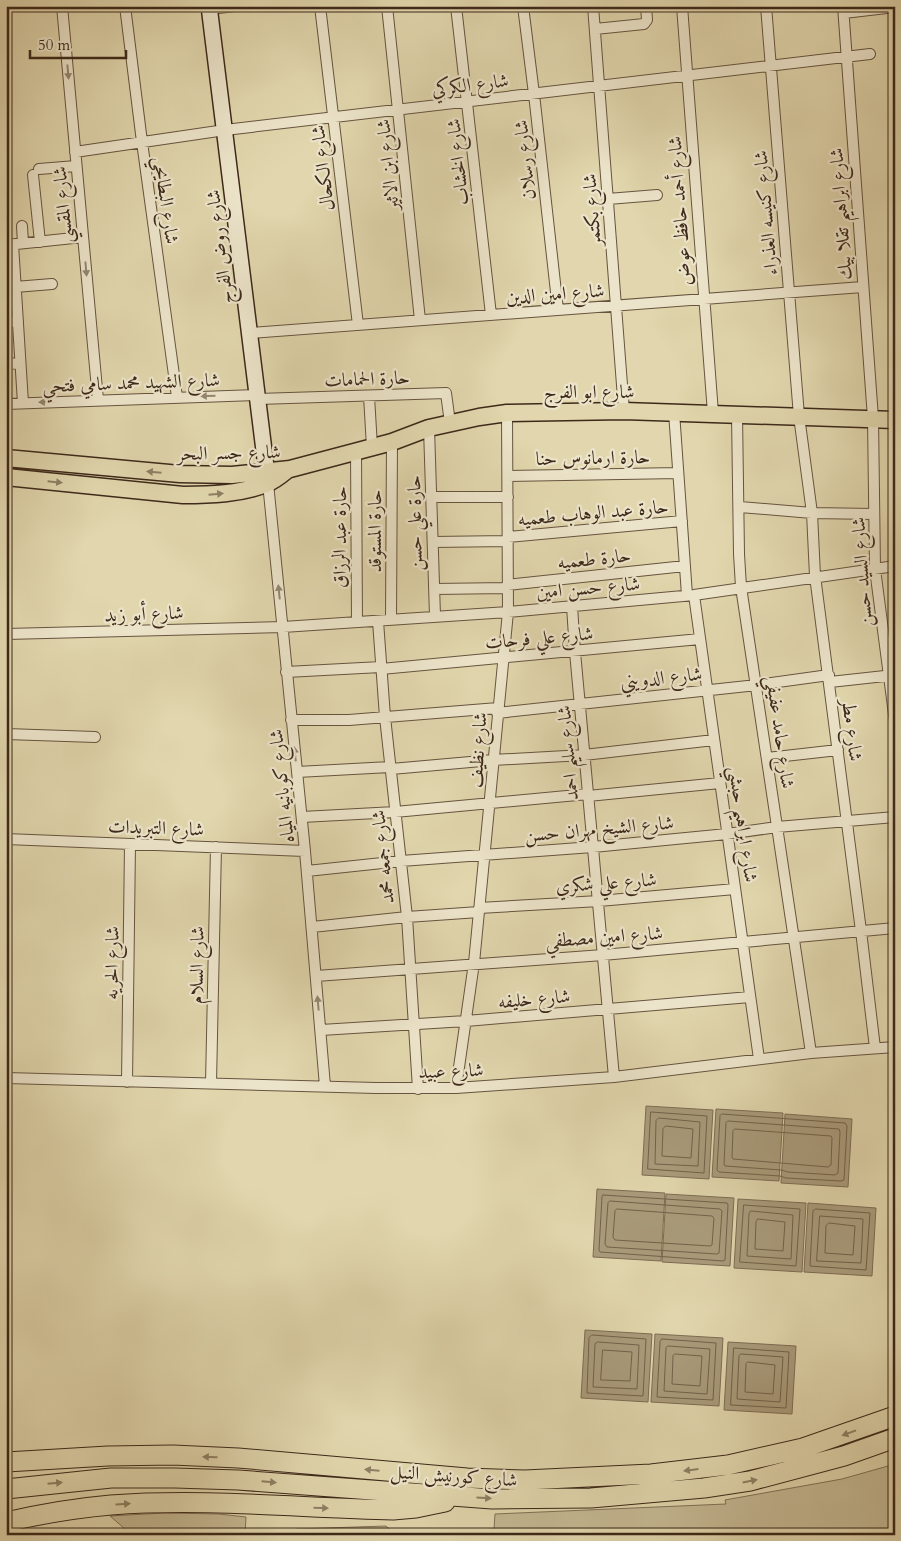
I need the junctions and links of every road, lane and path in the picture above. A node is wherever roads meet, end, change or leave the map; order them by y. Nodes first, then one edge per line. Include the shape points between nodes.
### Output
1 (62, 6) edge
2 (125, 6) edge
3 (235, 6) edge
4 (320, 6) edge
5 (387, 6) edge
6 (456, 6) edge
7 (522, 6) edge
8 (593, 6) edge
9 (646, 6) edge
10 (682, 6) edge
11 (766, 6) edge
12 (895, 7) edge
13 (209, 8) edge
14 (844, 10) edge
15 (595, 29) junction
16 (870, 54) dead end
17 (847, 56) junction
18 (771, 66) junction
19 (687, 76) junction
20 (600, 86) junction
21 (534, 94) junction
22 (468, 102) junction
23 (398, 110) junction
24 (334, 117) junction
25 (225, 130) junction
26 (142, 142) junction
27 (75, 152) junction
28 (76, 166) junction
29 (657, 195) dead end
30 (608, 198) junction
31 (22, 226) dead end
32 (83, 237) junction
33 (40, 242) junction
34 (14, 244) edge
35 (52, 284) dead end
36 (16, 287) junction
37 (863, 287) junction
38 (789, 293) junction
39 (704, 299) junction
40 (615, 306) junction
41 (558, 310) junction
42 (491, 315) junction
43 (420, 320) junction
44 (18, 321) junction
45 (6, 322) edge
46 (358, 325) junction
47 (250, 333) junction
48 (20, 363) junction
49 (6, 364) edge
50 (369, 396) junction
51 (257, 397) junction
52 (177, 398) junction
53 (98, 400) junction
54 (23, 403) junction
55 (6, 404) edge
56 (624, 410) junction
57 (674, 412) junction
58 (507, 413) junction
59 (713, 413) junction
60 (737, 414) junction
61 (799, 416) junction
62 (873, 418) junction
63 (895, 420) edge
64 (450, 423) junction
65 (429, 428) junction
66 (392, 442) junction
67 (372, 447) junction
68 (356, 451) junction
69 (6, 458) edge
70 (290, 469) joint
71 (678, 474) junction
72 (6, 476) edge
73 (508, 476) junction
74 (267, 477) junction
75 (432, 497) junction
76 (508, 497) junction
77 (740, 507) junction
78 (812, 513) junction
79 (874, 514) junction
80 (682, 521) junction
81 (508, 539) junction
82 (433, 542) junction
83 (685, 566) junction
84 (895, 566) edge
85 (875, 569) junction
86 (815, 576) junction
87 (507, 587) junction
88 (741, 587) junction
89 (434, 589) junction
90 (690, 595) junction
91 (572, 606) junction
92 (508, 612) junction
93 (435, 616) junction
94 (391, 620) junction
95 (378, 621) junction
96 (357, 622) junction
97 (283, 627) junction
98 (6, 634) edge
99 (700, 639) junction
100 (575, 652) junction
101 (502, 658) junction
102 (381, 668) junction
103 (286, 672) junction
104 (892, 675) edge
105 (829, 679) junction
106 (757, 686) junction
107 (707, 690) junction
108 (581, 704) junction
109 (497, 710) junction
110 (385, 717) junction
111 (291, 720) junction
112 (895, 722) edge
113 (6, 734) edge
114 (95, 738) dead end
115 (714, 740) junction
116 (838, 750) junction
117 (584, 755) junction
118 (767, 758) junction
119 (493, 760) junction
120 (390, 768) junction
121 (297, 772) junction
122 (720, 783) junction
123 (588, 795) junction
124 (490, 802) junction
125 (395, 812) junction
126 (302, 817) junction
127 (895, 817) edge
128 (847, 821) junction
129 (777, 827) junction
130 (727, 834) junction
131 (6, 839) edge
132 (130, 844) junction
133 (216, 847) junction
134 (593, 847) junction
135 (305, 850) junction
136 (485, 855) junction
137 (402, 860) junction
138 (307, 871) junction
139 (735, 889) junction
140 (599, 902) junction
141 (479, 910) junction
142 (407, 917) junction
143 (312, 927) junction
144 (895, 928) edge
145 (862, 931) junction
146 (792, 938) junction
147 (742, 943) junction
148 (603, 955) junction
149 (474, 963) junction
150 (410, 969) junction
151 (316, 976) junction
152 (750, 997) junction
153 (608, 1009) junction
154 (466, 1021) junction
155 (413, 1024) junction
156 (321, 1030) junction
157 (895, 1047) edge
158 (875, 1048) junction
159 (811, 1053) junction
160 (759, 1059) junction
161 (614, 1077) junction
162 (6, 1078) edge
163 (127, 1082) junction
164 (211, 1083) junction
165 (325, 1086) junction
166 (456, 1088) junction
167 (418, 1089) junction
168 (893, 1415) edge
169 (895, 1438) edge
170 (6, 1462) edge
171 (6, 1489) edge
172 (460, 1497) junction
173 (6, 1509) edge
174 (76, 1509) junction
175 (6, 1522) edge

1 -> 27 street, شارع المقسي
2 - 26 street, شارع البطايحي
3 - 13 street
4 - 24 street, شارع الكحال
5 - 23 street, شارع ابن الاثير
6 - 22 street, شارع الخشاب
7 - 21 street, شارع رسلان
8 - 15 street, شارع بكتمر
9 - 15 street via 647,20 644,24
10 - 19 street, شارع أحمد حافظ عوض
11 - 18 street, شارع كنيسه العذراء
12 - 14 street
13 - 25 street, شارع روض الفرج
14 - 17 street, شارع ابراهيم تقلا بيك
15 - 20 street, شارع بكتمر
16 - 17 street, شارع الكركي
17 - 18 street, شارع الكركي
17 - 37 street, شارع ابراهيم تقلا بيك
18 - 19 street, شارع الكركي
18 - 38 street, شارع كنيسه العذراء
19 - 20 street, شارع الكركي
19 - 39 street, شارع أحمد حافظ عوض
20 - 21 street, شارع الكركي
20 - 30 street, شارع بكتمر
21 - 22 street, شارع الكركي
21 - 41 street, شارع رسلان
22 - 23 street, شارع الكركي
22 - 42 street, شارع الخشاب
23 - 24 street, شارع الكركي
23 - 43 street, شارع ابن الاثير
24 - 25 street, شارع الكركي
24 - 46 street, شارع الكحال
25 - 26 street, شارع الكركي
25 - 47 street, شارع روض الفرج
26 - 27 street, شارع الكركي
26 - 52 street, شارع البطايحي
27 - 28 street, شارع المقسي
28 - 32 street, شارع المقسي
28 - 33 street via 36,172
29 - 30 street
30 - 40 street, شارع بكتمر
31 - 34 street
32 - 33 street
32 -> 53 street, شارع المقسي
33 - 34 street
34 - 36 street
35 - 36 street
36 - 44 street
37 - 38 street, شارع امين الدين
37 - 62 street, شارع ابراهيم تقلا بيك
38 - 39 street, شارع امين الدين
38 - 61 street, شارع كنيسه العذراء
39 - 40 street, شارع امين الدين
39 - 59 street, شارع أحمد حافظ عوض
40 - 41 street, شارع امين الدين
40 - 56 street, شارع بكتمر
41 - 42 street, شارع امين الدين
42 - 43 street, شارع امين الدين
43 - 46 street, شارع امين الدين
44 - 45 street
44 - 48 street
46 - 47 street, شارع امين الدين
47 - 51 street, شارع روض الفرج
48 - 49 street
48 - 54 street
50 - 51 street, حارة الحمامات
50 - 64 street, حارة الحمامات via 446,393
50 - 67 street
51 -> 52 street, شارع الشهيد محمد سامي فتحي
51 - 74 street, شارع روض الفرج
52 - 53 street, شارع الشهيد محمد سامي فتحي
53 -> 54 street, شارع الشهيد محمد سامي فتحي
54 - 55 street, شارع الشهيد محمد سامي فتحي
56 - 57 main road, شارع ابو الفرج
56 - 58 main road, شارع ابو الفرج
57 - 59 main road, شارع ابو الفرج
57 - 71 street, شارع ابراهيم حبشي
58 - 64 main road, شارع ابو الفرج
58 - 73 street, شارع نظيف
59 - 60 main road, شارع ابو الفرج
60 - 61 main road, شارع ابو الفرج
60 - 77 street, شارع حامد عفيفي
61 - 62 main road, شارع ابو الفرج
61 - 78 street, شارع مطر
62 - 63 main road, شارع ابو الفرج
62 - 79 street, شارع السيد حسن
64 - 65 main road, شارع ابو الفرج
65 - 66 main road, شارع ابو الفرج
65 - 75 street, حارة علي حسن
66 - 67 main road, شارع ابو الفرج
66 - 94 street, حارة المستوقد
67 - 68 main road, شارع ابو الفرج
68 - 70 main road, شارع ابو الفرج
68 - 96 street, حارة عبد الرزاق
74 -> 69 main road, شارع جسر البحر via 180,474
70 - 74 main road, شارع جسر البحر
71 - 73 street, حارة ارمانوس حنا
71 - 80 street, شارع ابراهيم حبشي
72 -> 74 main road, شارع جسر البحر via 183,495 234,492
73 - 76 street, شارع نظيف
97 -> 74 street, شارع كوبانيه المياه
75 - 76 street
75 - 82 street, حارة علي حسن
76 - 81 street, شارع نظيف
77 - 78 street
77 - 88 street, شارع حامد عفيفي
78 - 79 street
78 - 86 street, شارع مطر
79 - 85 street, شارع السيد حسن
80 - 81 street, حارة عبد الوهاب طعميه
80 - 83 street, شارع ابراهيم حبشي
81 - 82 street, حارة عبد الوهاب طعميه
81 - 87 street, شارع نظيف
82 - 89 street, حارة علي حسن
83 - 87 street, حارة طعميه
83 - 90 street, شارع ابراهيم حبشي
84 - 85 street, شارع حسن امين
85 - 86 street, شارع حسن امين
85 - 104 street, شارع السيد حسن
86 - 88 street, شارع حسن امين
86 - 105 street, شارع مطر
87 - 89 street, حارة طعميه
87 - 92 street, شارع نظيف
88 - 90 street, شارع حسن امين
88 - 106 street, شارع حامد عفيفي
89 - 93 street, حارة علي حسن
90 - 91 street, شارع حسن امين
90 - 99 street, شارع ابراهيم حبشي
91 - 92 street, شارع حسن امين
91 - 100 street, شارع سليم احمد
92 - 93 street, شارع حسن امين
92 - 101 street, شارع نظيف
93 - 94 street, شارع حسن امين
94 - 95 street, شارع حسن امين
95 - 96 street, شارع حسن امين
95 - 102 street, شارع جمعه محمد
96 - 97 street, شارع حسن امين
97 - 98 street, شارع أبو زيد
97 - 103 street, شارع كوبانيه المياه
99 - 100 street, شارع علي فرحات
99 - 107 street, شارع ابراهيم حبشي
100 - 101 street, شارع علي فرحات
100 - 108 street, شارع سليم احمد
101 - 102 street, شارع علي فرحات
101 - 109 street, شارع نظيف
102 - 103 street, شارع علي فرحات
102 - 110 street, شارع جمعه محمد
103 - 111 street, شارع كوبانيه المياه
104 - 105 street, شارع الدويني
104 - 112 street, شارع السيد حسن
105 - 106 street, شارع الدويني
105 - 116 street, شارع مطر
106 - 107 street, شارع الدويني
106 - 118 street, شارع حامد عفيفي
107 - 108 street, شارع الدويني
107 - 115 street, شارع ابراهيم حبشي
108 - 109 street, شارع الدويني
108 - 117 street, شارع سليم احمد
109 - 110 street, شارع الدويني
109 - 119 street, شارع نظيف
110 - 111 street, شارع الدويني
110 - 120 street, شارع جمعه محمد
121 -> 111 street, شارع كوبانيه المياه
113 - 114 street
115 - 117 street
115 - 122 street, شارع ابراهيم حبشي
116 - 118 street
116 - 128 street, شارع مطر
117 - 119 street
117 - 123 street, شارع سليم احمد
118 - 129 street, شارع حامد عفيفي
119 - 120 street
119 - 124 street, شارع نظيف
120 - 121 street
120 - 125 street, شارع جمعه محمد
121 - 126 street, شارع كوبانيه المياه
122 - 123 street
122 - 130 street, شارع ابراهيم حبشي
123 - 124 street
123 - 134 street, شارع سليم احمد
124 - 125 street
124 - 136 street, شارع نظيف
125 - 126 street
125 - 137 street, شارع جمعه محمد
126 - 135 street, شارع كوبانيه المياه
127 - 128 street, شارع الشيخ مهران حسن
128 - 129 street, شارع الشيخ مهران حسن
128 - 145 street, شارع مطر
129 - 130 street, شارع الشيخ مهران حسن
129 - 146 street, شارع حامد عفيفي
130 - 134 street, شارع الشيخ مهران حسن
130 - 139 street, شارع ابراهيم حبشي
131 - 132 street, شارع التبريدات
132 - 133 street, شارع التبريدات
132 - 163 street, شارع الحريه
133 - 135 street, شارع التبريدات
133 - 164 street, شارع السلام
134 - 136 street, شارع الشيخ مهران حسن
134 - 140 street, شارع سليم احمد
135 - 138 street, شارع كوبانيه المياه
136 - 137 street, شارع الشيخ مهران حسن
136 - 141 street, شارع نظيف
137 - 138 street, شارع الشيخ مهران حسن
137 - 142 street, شارع جمعه محمد
138 - 143 street, شارع كوبانيه المياه
139 - 140 street, شارع علي شكري
139 - 147 street, شارع ابراهيم حبشي
140 - 141 street, شارع علي شكري
140 - 148 street, شارع سليم احمد
141 - 142 street, شارع علي شكري
141 - 149 street, شارع نظيف
142 - 143 street, شارع علي شكري
142 - 150 street, شارع جمعه محمد
143 - 151 street, شارع كوبانيه المياه
144 - 145 street, شارع امين مصطفي
145 - 146 street, شارع امين مصطفي
145 - 158 street, شارع مطر
146 - 147 street, شارع امين مصطفي
146 - 159 street, شارع حامد عفيفي
147 - 148 street, شارع امين مصطفي
147 - 152 street, شارع ابراهيم حبشي
148 - 149 street, شارع امين مصطفي
148 - 153 street, شارع سليم احمد
149 - 150 street, شارع امين مصطفي
149 - 154 street, شارع نظيف
150 - 151 street, شارع امين مصطفي
150 - 155 street, شارع جمعه محمد
156 -> 151 street, شارع كوبانيه المياه
152 - 153 street, شارع خليفه
152 - 160 street, شارع ابراهيم حبشي
153 - 154 street, شارع خليفه
153 - 161 street, شارع سليم احمد
154 - 155 street, شارع خليفه
154 - 166 street, شارع نظيف
155 - 156 street, شارع خليفه
155 - 167 street, شارع جمعه محمد
156 - 165 street, شارع كوبانيه المياه
157 - 158 street, شارع عبيد
158 - 159 street, شارع عبيد
159 - 160 street, شارع عبيد
160 - 161 street, شارع عبيد
161 - 166 street, شارع عبيد
162 - 163 street, شارع عبيد
163 - 164 street, شارع عبيد
164 - 165 street, شارع عبيد
165 - 167 street, شارع عبيد
166 - 167 street, شارع عبيد
168 -> 170 highway, شارع كورنيش النيل via 802,1448 728,1465 652,1474 525,1480 467,1478 192,1456 108,1456
172 -> 169 highway, شارع كورنيش النيل via 591,1498 704,1488 796,1470
171 -> 172 highway, شارع كورنيش النيل via 112,1478 174,1478
174 -> 172 highway via 181,1503 393,1510
173 - 174 highway via 35,1506
174 - 175 highway

